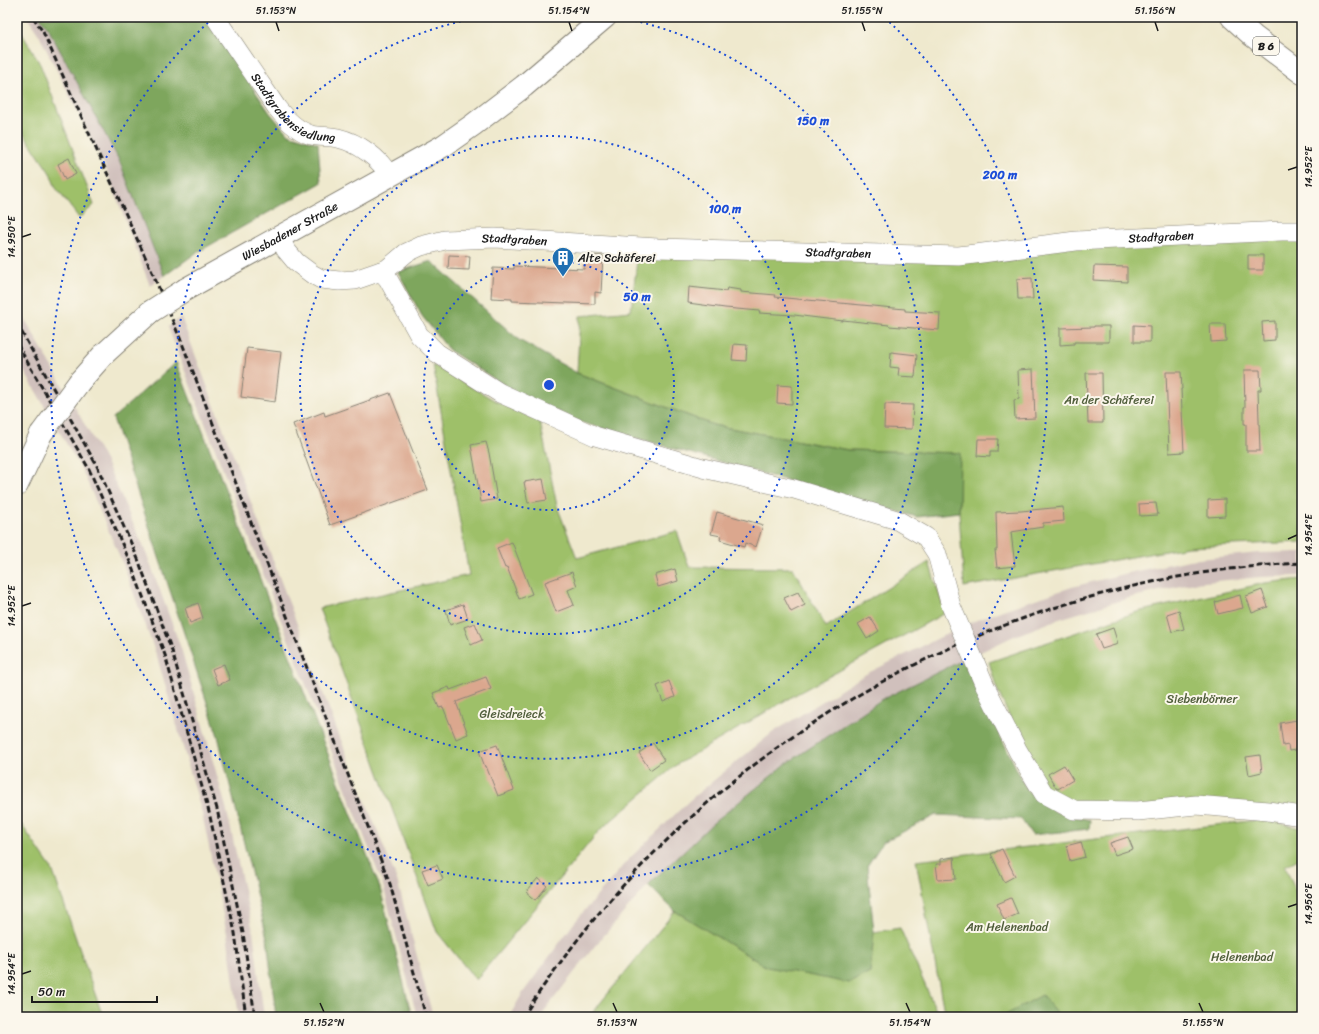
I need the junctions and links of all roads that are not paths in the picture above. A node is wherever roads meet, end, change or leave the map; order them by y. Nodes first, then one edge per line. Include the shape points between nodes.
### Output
1 (215, 17) edge
2 (605, 17) edge
3 (1232, 17) edge
4 (1302, 73) edge
5 (390, 176) junction
6 (1302, 231) edge
7 (279, 237) junction
8 (381, 271) junction
9 (17, 486) edge
10 (1302, 816) edge

1 - 5 street, Stadtgrabensiedlung via 288,121 310,135 338,138 353,143 380,162
2 - 5 main road, Wiesbadener Straße via 524,86 473,125 443,146
3 - 4 main road, B 6
5 - 7 main road, Wiesbadener Straße
6 - 8 street, Stadtgraben via 1076,241 959,256 658,248 495,238 445,240 406,253
7 - 8 street, Stadtgraben via 296,262 322,279 355,280
7 - 9 main road, Wiesbadener Straße, bridge via 150,312 103,355 80,381 41,434
8 - 10 street, bridge via 419,335 437,353 500,394 595,436 703,468 794,489 897,520 926,537 937,554 951,606 985,686 1018,751 1044,794 1074,810 1138,811 1196,804

